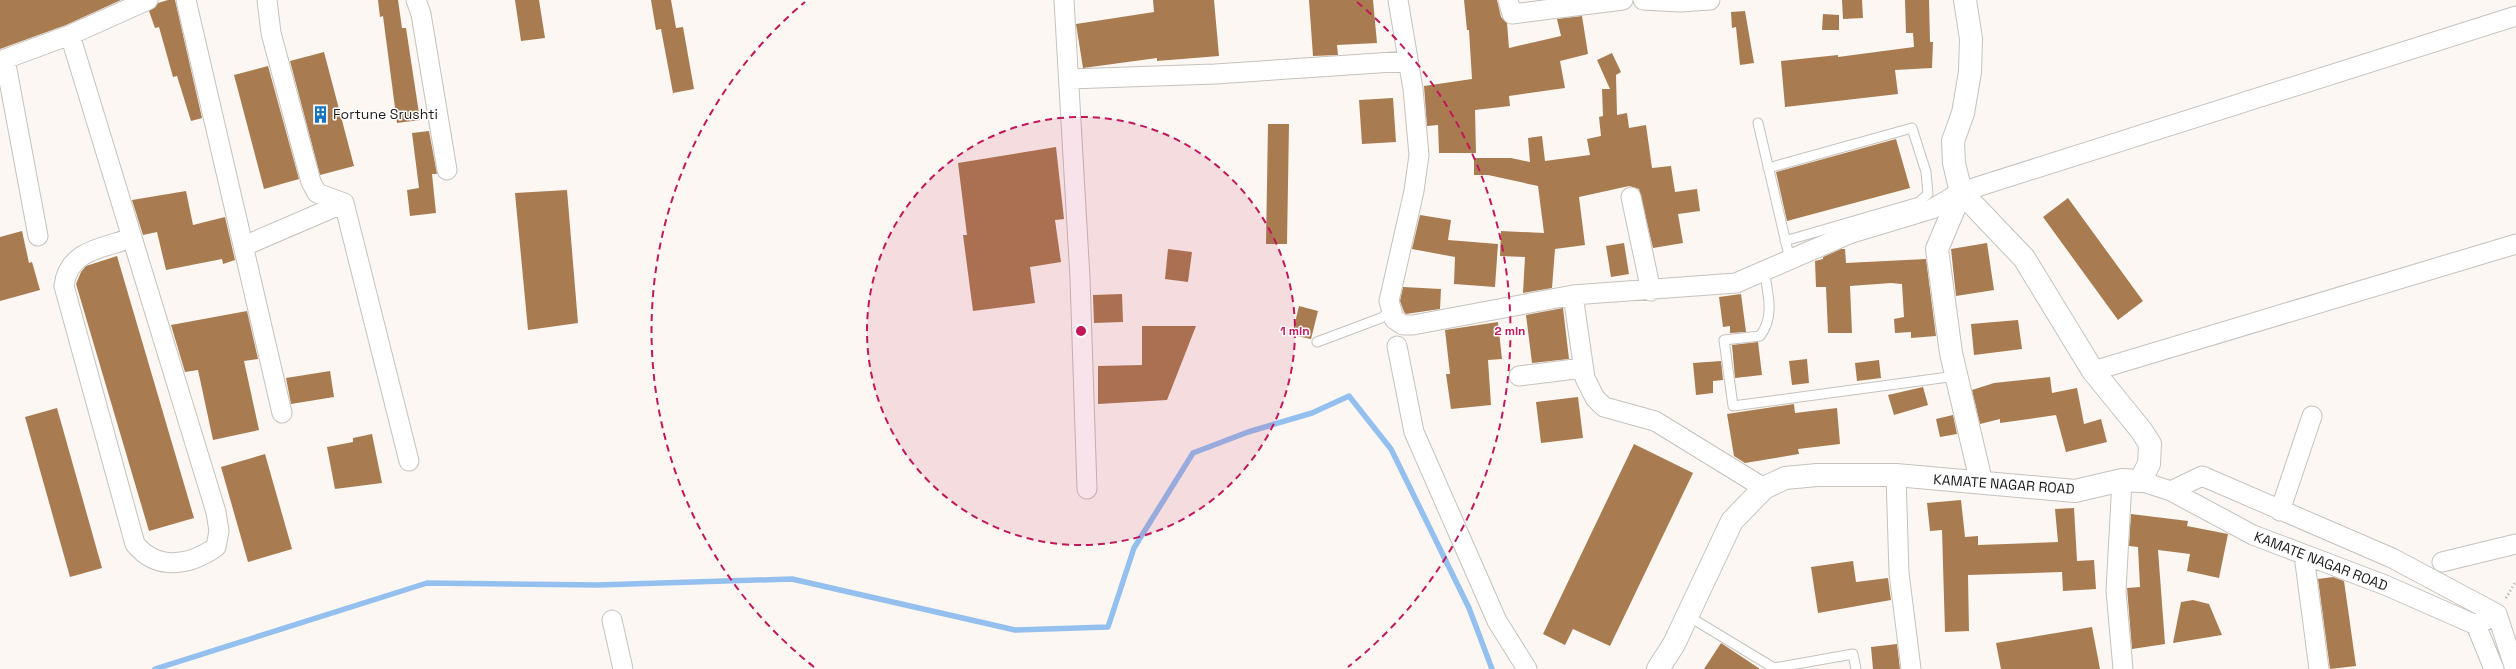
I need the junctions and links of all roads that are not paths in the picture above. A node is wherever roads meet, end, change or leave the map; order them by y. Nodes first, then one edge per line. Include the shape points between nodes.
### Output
1 (148, 0) edge
2 (186, 0) edge
3 (267, 0) edge
4 (416, 0) edge
5 (1064, 0) edge
6 (1398, 0) edge
7 (1508, 0) edge
8 (1623, 0) edge
9 (1643, 0) edge
10 (1710, 0) edge
11 (1965, 0) edge
12 (2516, 16) edge
13 (70, 35) junction
14 (1408, 61) junction
15 (1069, 79) junction
16 (1758, 123) dead end
17 (1768, 168) junction
18 (447, 170) dead end
19 (1961, 192) junction
20 (1631, 197) dead end
21 (344, 203) junction
22 (38, 236) dead end
23 (132, 238) junction
24 (1785, 241) junction
25 (2516, 244) edge
26 (244, 246) junction
27 (1790, 260) junction
28 (1764, 271) junction
29 (1651, 290) junction
30 (1572, 295) junction
31 (1390, 311) junction
32 (1317, 342) dead end
33 (1397, 346) dead end
34 (1583, 368) junction
35 (2093, 371) junction
36 (1519, 376) dead end
37 (1956, 376) junction
38 (282, 414) dead end
39 (2312, 416) dead end
40 (410, 461) dead end
41 (1896, 475) junction
42 (1981, 481) junction
43 (2131, 481) junction
44 (1764, 488) junction
45 (1087, 489) dead end
46 (2171, 490) junction
47 (2280, 511) junction
48 (2516, 544) edge
49 (2304, 555) junction
50 (2442, 562) dead end
51 (2497, 614) junction
52 (1688, 616) junction
53 (612, 620) dead end
54 (2476, 625) junction
55 (1774, 668) edge
56 (623, 669) edge
57 (1527, 669) edge
58 (1658, 669) edge
59 (1856, 669) edge
60 (1911, 669) edge
61 (2123, 669) edge
62 (2319, 669) edge
63 (2494, 669) edge
64 (2515, 669) edge

1 - 13 street
2 - 26 street
3 - 21 street via 271,33 311,182 317,192
4 - 18 street via 421,14
5 - 15 street
6 - 14 street
7 - 8 street via 1512,14
9 - 10 street
11 - 19 street via 1971,39 1970,72 1963,114 1953,140 1954,163
12 - 19 street
13 - 22 street via 6,59
13 - 23 street
14 - 15 street via 1215,74
14 - 31 street via 1418,127 1419,155 1409,212 1390,291
15 - 45 street via 1080,278
16 - 17 lane
17 - 24 lane
17 - 24 lane via 1912,128 1926,172 1928,194 1919,202
19 - 27 street via 1932,209 1849,234
19 - 35 street via 2024,258
19 - 37 street via 1937,249
20 - 29 street
21 - 26 street
21 - 40 street
23 - 23 street via 216,512 219,531 216,547 202,557 185,562 163,562 144,555 134,544 64,286 66,273 80,256
24 - 27 lane
25 - 35 street
26 - 38 street
27 - 28 street
28 - 29 street via 1736,283
28 - 37 lane via 1770,303 1765,328 1760,336 1724,340 1733,406
29 - 30 street
30 - 31 street via 1413,325 1403,325 1394,319
30 - 34 street
31 - 32 lane via 1382,318
33 - 57 street via 1414,432 1498,621
34 - 36 street
34 - 44 street via 1588,388 1604,407 1655,421
35 - 43 street via 2150,444 2149,464
37 - 42 street
39 - 47 street
41 - 42 street, KAMATE NAGAR ROAD
41 - 44 street, KAMATE NAGAR ROAD via 1817,475 1785,478
41 - 60 street via 1899,573
42 - 43 street, KAMATE NAGAR ROAD via 2075,491
43 - 46 street, KAMATE NAGAR ROAD
43 - 61 street via 2116,591
44 - 52 street, KAMATE NAGAR ROAD via 1732,521
46 - 47 street via 2202,476
46 - 49 street, KAMATE NAGAR ROAD via 2253,535
47 - 51 street via 2392,558
48 - 50 street
49 - 54 street, KAMATE NAGAR ROAD via 2385,585
49 - 62 street
51 - 54 street
51 - 64 street
52 - 55 lane
52 - 58 street, KAMATE NAGAR ROAD
53 - 56 street
54 - 63 street
55 - 59 lane via 1853,654

